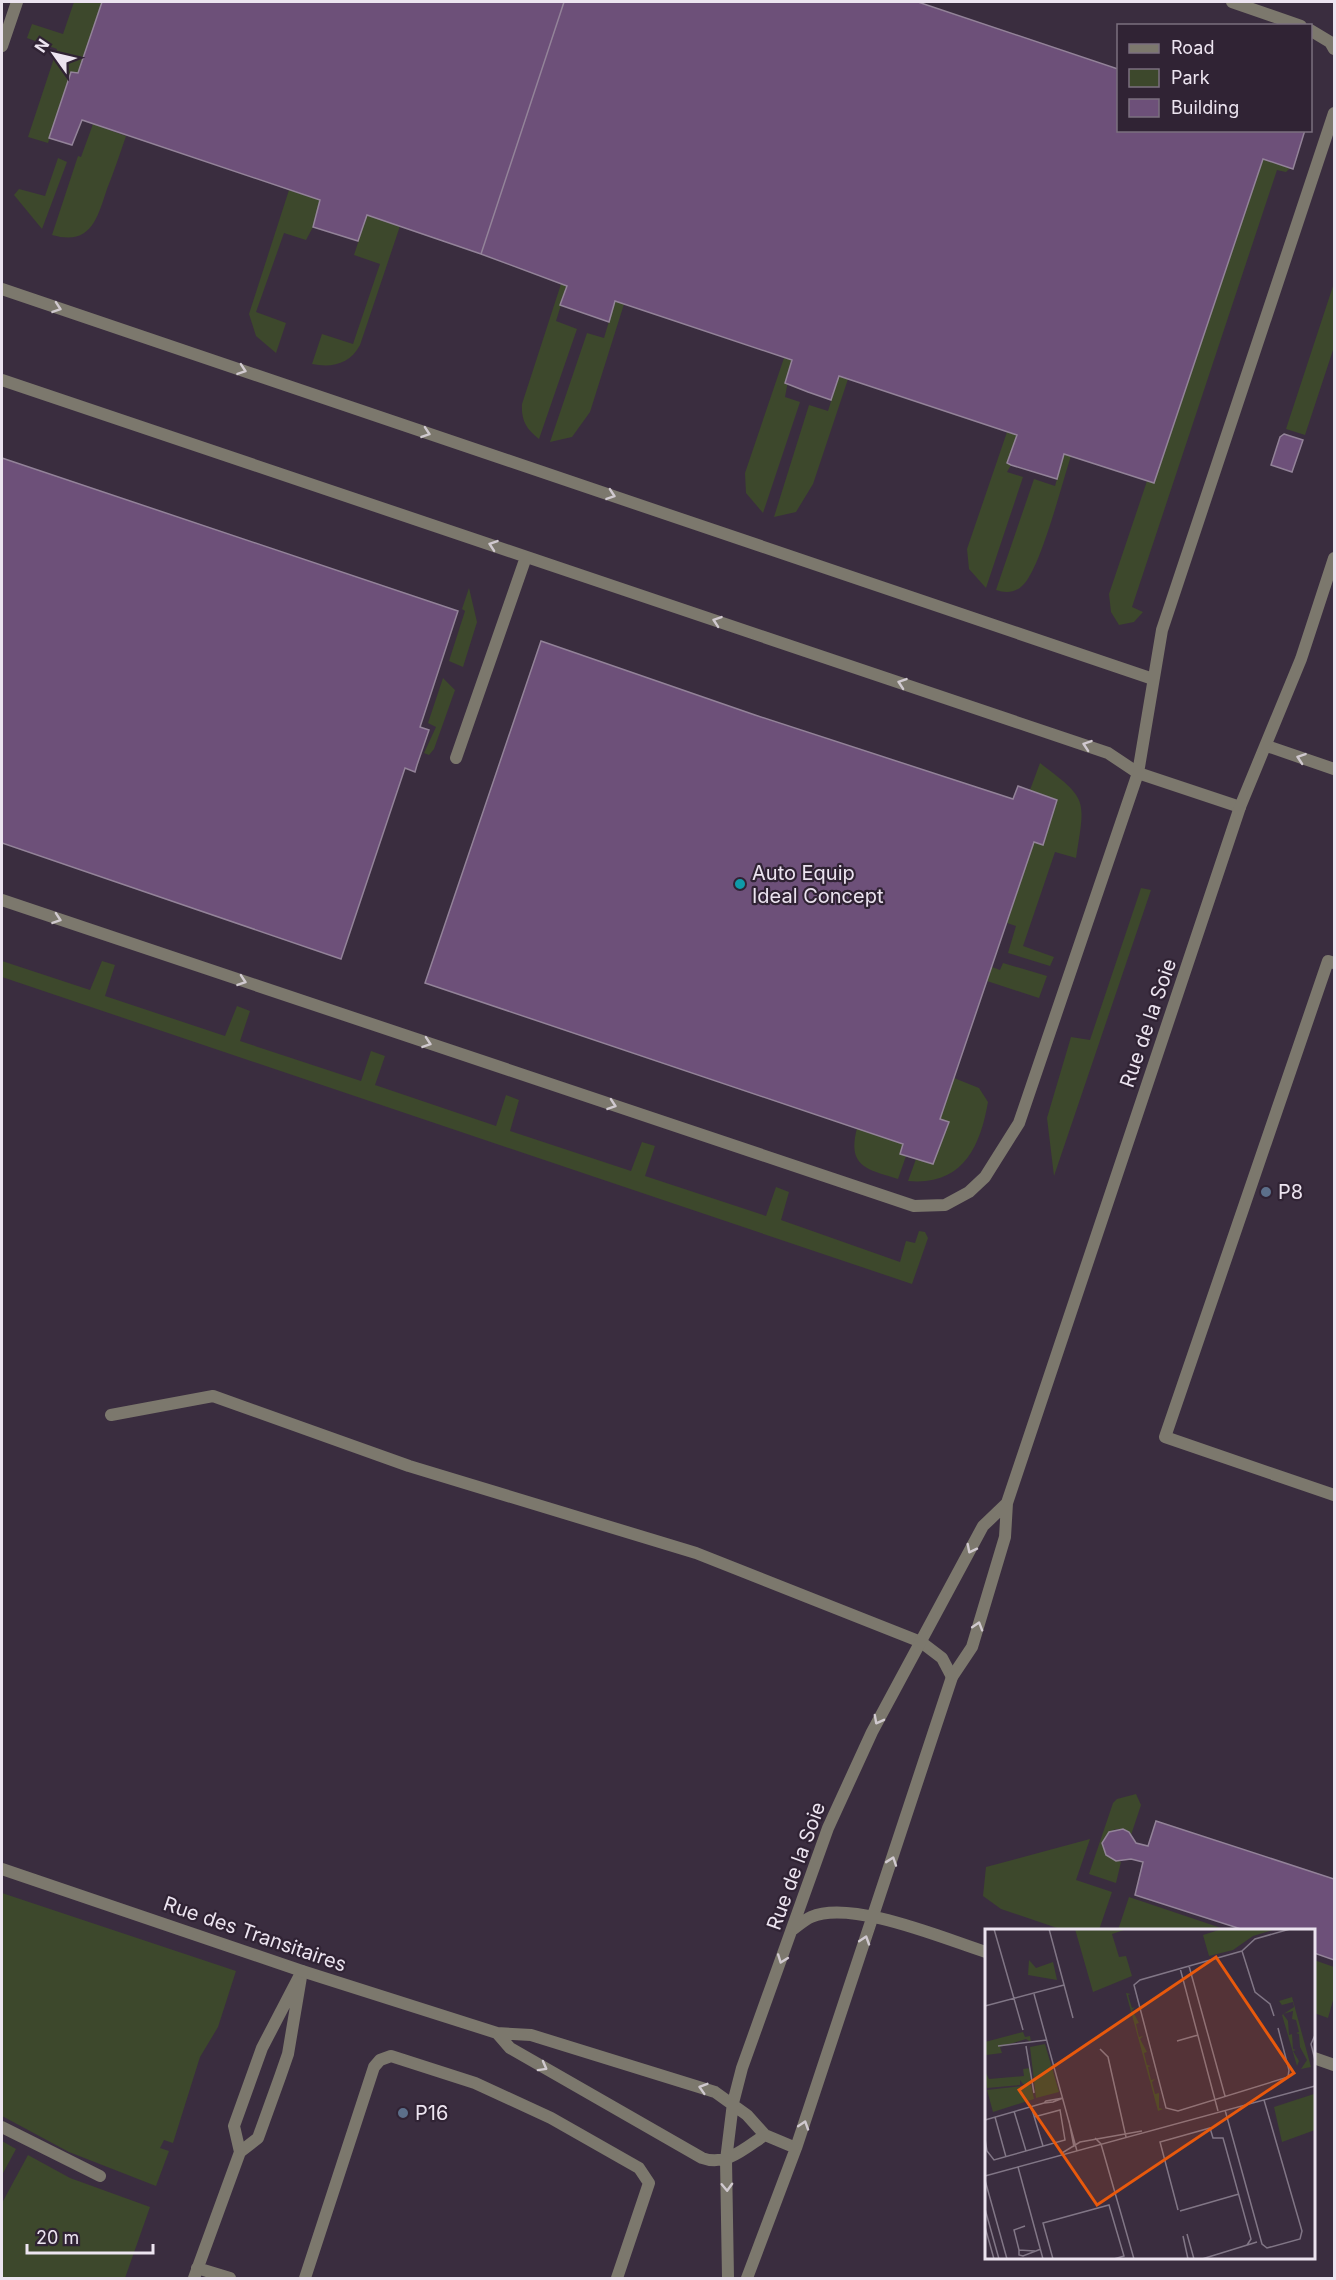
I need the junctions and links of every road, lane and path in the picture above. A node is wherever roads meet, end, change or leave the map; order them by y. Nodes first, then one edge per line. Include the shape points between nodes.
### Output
1 (17, 2) edge
2 (1232, 2) edge
3 (1295, 24) edge
4 (1312, 31) edge
5 (2, 46) edge
6 (1335, 48) edge
7 (1335, 113) edge
8 (2, 289) edge
9 (2, 380) edge
10 (526, 557) junction
11 (1335, 558) edge
12 (1153, 679) junction
13 (1267, 746) junction
14 (456, 758) dead end
15 (1335, 769) edge
16 (1138, 773) junction
17 (1240, 807) junction
18 (2, 900) edge
19 (1335, 963) edge
20 (111, 1414) dead end
21 (1335, 1495) edge
22 (1007, 1503) junction
23 (921, 1642) junction
24 (952, 1677) junction
25 (2, 1869) edge
26 (873, 1916) junction
27 (792, 1930) junction
28 (985, 1951) edge
29 (302, 1971) junction
30 (497, 2033) junction
31 (1315, 2058) edge
32 (1335, 2065) edge
33 (732, 2103) junction
34 (2, 2127) edge
35 (765, 2135) junction
36 (796, 2148) junction
37 (240, 2152) junction
38 (726, 2160) junction
39 (100, 2176) dead end
40 (196, 2273) edge
41 (230, 2278) edge
42 (305, 2278) edge
43 (617, 2278) edge
44 (728, 2278) edge
45 (747, 2278) edge

1 - 5 street
2 - 3 street
4 - 6 street
7 - 12 street via 1162,630
8 -> 12 street
10 -> 9 street
10 - 14 street
16 -> 10 street via 1108,753
11 - 13 street, Rue de la Soie
12 - 16 street
15 -> 13 street
13 - 17 street, Rue de la Soie
16 - 17 street
18 -> 16 street via 929,1208 945,1205 969,1192 985,1177 1019,1123
17 - 22 street, Rue de la Soie
19 - 21 street via 1328,961 1166,1437
20 - 23 street via 213,1396 409,1466 696,1552
22 -> 23 street, Rue de la Soie via 983,1526
24 -> 22 street, Rue de la Soie via 972,1647 1005,1537
23 - 24 street via 942,1658
23 -> 27 street, Rue de la Soie via 872,1732 828,1828
26 -> 24 street, Rue de la Soie
25 - 29 street, Rue des Transitaires
26 - 27 street via 834,1912 812,1917
26 - 28 street
36 -> 26 street, Rue de la Soie
27 -> 33 street, Rue de la Soie
29 - 30 street, Rue des Transitaires
29 - 37 street via 288,2054 258,2138
29 - 37 street via 262,2048 234,2126
33 -> 30 street, Rue des Transitaires via 715,2092 580,2048 531,2035
30 -> 38 street, Rue des Transitaires via 510,2048 702,2158 713,2162
31 - 32 street
33 - 35 street, Rue des Transitaires
33 - 38 street, Rue de la Soie
34 - 39 street
35 - 36 street, Rue des Transitaires
35 - 38 street
36 - 45 street, Rue de la Soie
37 - 40 street
38 -> 44 street, Rue de la Soie
40 - 41 street
42 - 43 street via 374,2067 391,2056 475,2083 551,2118 639,2168 650,2183

